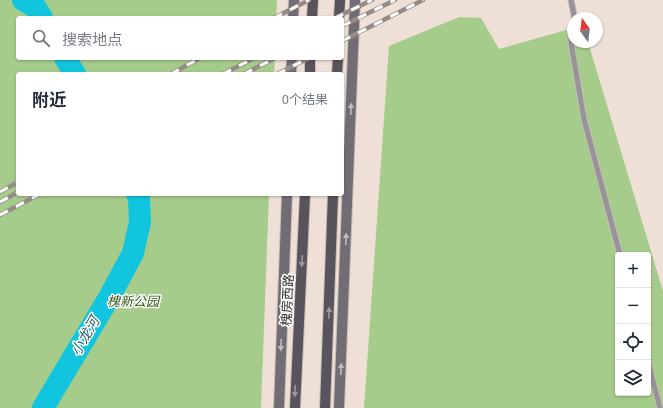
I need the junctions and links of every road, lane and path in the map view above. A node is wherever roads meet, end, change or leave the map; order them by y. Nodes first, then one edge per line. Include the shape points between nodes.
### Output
1 (294, 0) edge
2 (313, 0) edge
3 (340, 0) edge
4 (356, 0) edge
5 (570, 0) edge
6 (573, 12) edge
7 (293, 16) edge
8 (312, 16) edge
9 (339, 16) edge
10 (571, 48) edge
11 (292, 60) edge
12 (310, 60) edge
13 (338, 60) edge
14 (291, 72) edge
15 (310, 72) edge
16 (337, 72) edge
17 (287, 196) edge
18 (305, 196) edge
19 (333, 196) edge
20 (619, 252) edge
21 (651, 373) edge
22 (279, 408) edge
23 (295, 408) edge
24 (325, 408) edge
25 (339, 408) edge
26 (660, 408) edge

1 - 7 street
2 - 8 main road
3 - 9 main road
25 -> 4 street
5 - 6 lane
10 - 20 lane via 584,119
11 - 14 street
12 - 15 main road
13 - 16 main road
17 -> 22 street
18 -> 23 main road, 槐房西路
24 -> 19 main road
21 - 26 lane

